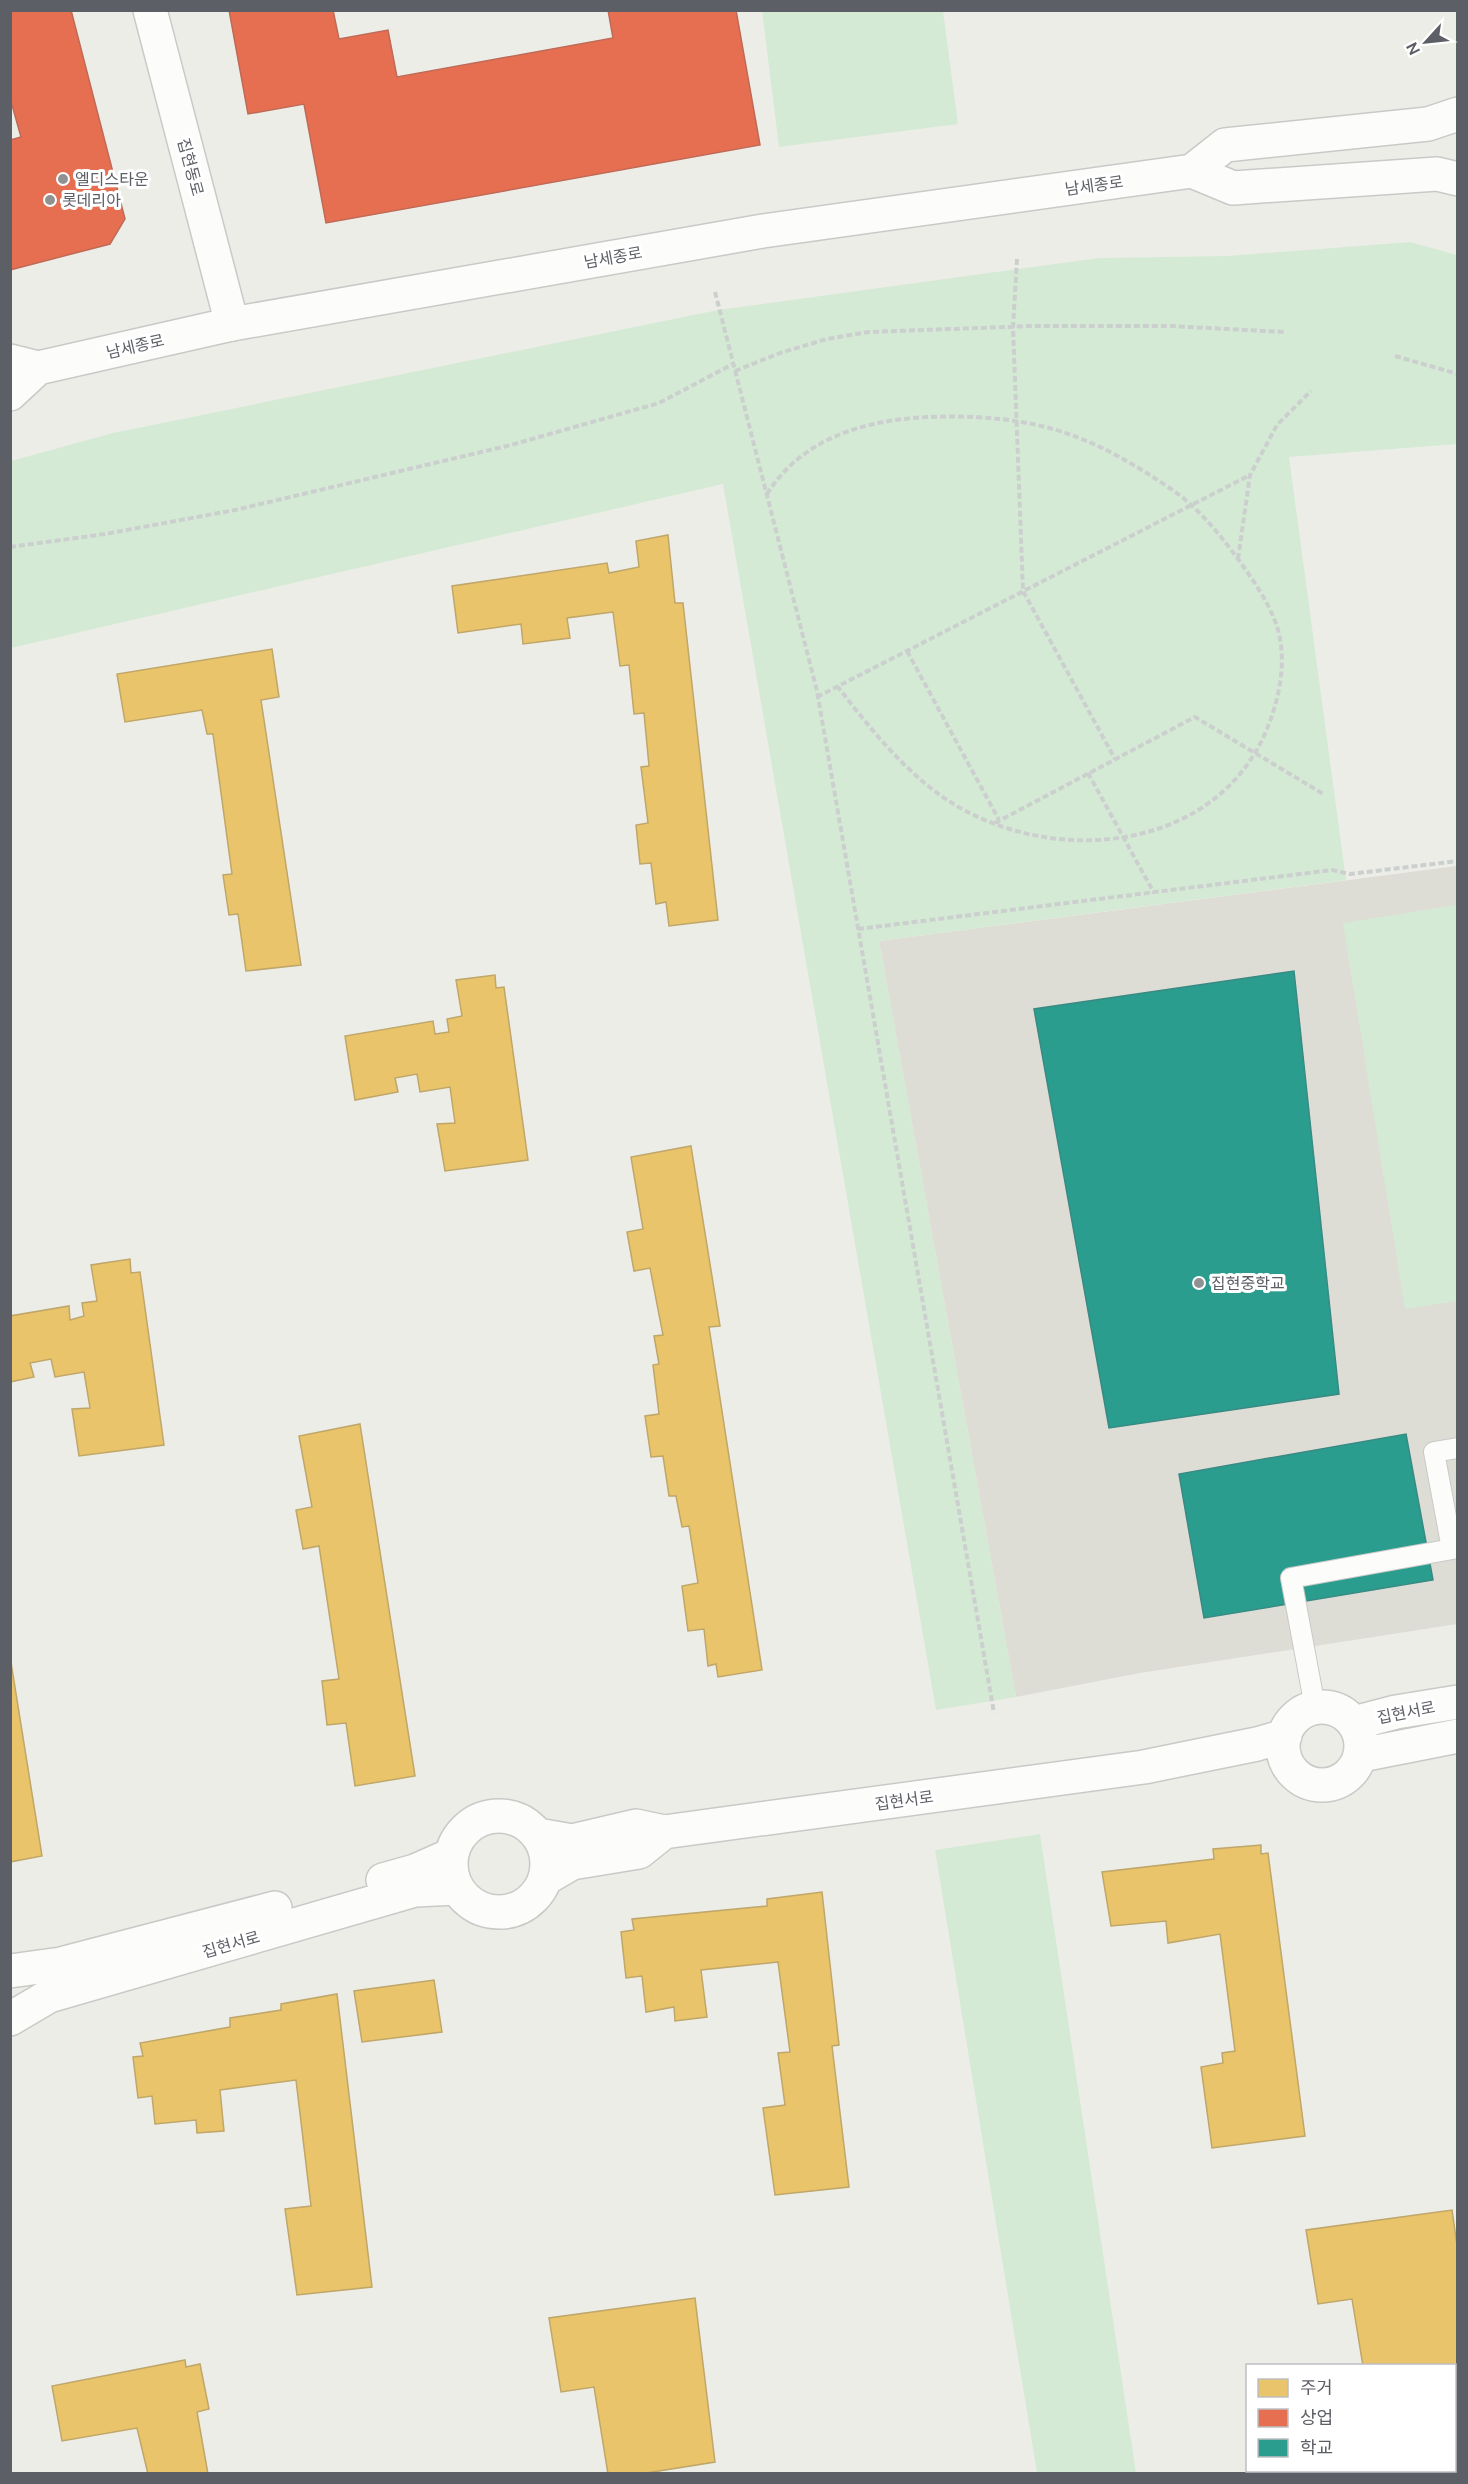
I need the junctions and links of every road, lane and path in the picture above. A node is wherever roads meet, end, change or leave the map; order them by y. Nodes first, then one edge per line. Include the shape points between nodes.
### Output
1 (150, 10) edge
2 (1458, 114) edge
3 (1192, 171) junction
4 (1458, 179) edge
5 (1017, 259) dead end
6 (714, 292) dead end
7 (232, 324) junction
8 (1013, 327) junction
9 (1285, 332) dead end
10 (1395, 356) dead end
11 (24, 364) edge
12 (733, 364) junction
13 (735, 371) junction
14 (1458, 374) edge
15 (1311, 392) dead end
16 (10, 394) edge
17 (1016, 420) junction
18 (1250, 475) junction
19 (766, 495) junction
20 (1191, 505) junction
21 (10, 547) edge
22 (1238, 560) junction
23 (1023, 591) junction
24 (907, 651) junction
25 (838, 687) junction
26 (817, 697) junction
27 (1255, 753) junction
28 (1115, 759) junction
29 (1088, 773) junction
30 (1325, 795) dead end
31 (996, 822) junction
32 (1123, 838) junction
33 (1458, 861) edge
34 (1154, 893) junction
35 (858, 929) junction
36 (1458, 1448) edge
37 (1455, 1549) edge
38 (1458, 1702) edge
39 (1315, 1707) junction
40 (994, 1713) dead end
41 (1354, 1723) junction
42 (1285, 1736) junction
43 (1458, 1736) edge
44 (1361, 1755) junction
45 (1144, 1767) junction
46 (1290, 1768) junction
47 (664, 1832) junction
48 (538, 1835) junction
49 (451, 1855) junction
50 (545, 1879) junction
51 (457, 1888) junction
52 (10, 1971) edge
53 (10, 2019) edge

1 - 7 street, 집현동로
2 - 3 street via 1428,124 1225,145
3 - 4 street via 1233,188 1437,174
3 - 7 street, 남세종로 via 763,231
5 - 8 path
6 - 12 path
7 - 11 street, 남세종로
8 - 9 path via 1170,326
8 - 13 path via 869,332 827,339
8 - 17 path
10 - 14 path
11 - 16 street, 남세종로
12 - 13 path
12 - 21 path via 659,403 511,445 235,510
13 - 19 path
15 - 18 path via 1277,425
17 - 19 path via 934,415 889,419 841,432 804,452
17 - 20 path via 1040,423 1122,458
17 - 23 path
18 - 20 path
18 - 22 path
19 - 26 path
20 - 22 path via 1208,520
20 - 23 path
22 - 27 path via 1256,584 1278,631 1282,675 1275,709
23 - 24 path
23 - 28 path
24 - 25 path
24 - 31 path
25 - 26 path
25 - 31 path via 874,734 933,790
26 - 35 path
27 - 28 path via 1195,717
27 - 30 path
27 - 32 path via 1229,787 1199,812 1156,831
28 - 29 path
29 - 31 path
29 - 32 path
31 - 32 path via 1034,836 1073,841
32 - 34 path
33 - 34 path via 1350,874 1332,870
34 - 35 path
35 - 40 path
36 - 37 lane via 1434,1452
37 - 39 lane via 1291,1578
38 - 41 street, 집현서로
39 - 41 street via 1340,1710
39 - 42 street via 1293,1720
41 - 44 street via 1362,1742
42 - 45 street, 집현서로
42 - 46 street via 1284,1756
43 - 44 street, 집현서로
44 - 46 street via 1347,1776 1329,1784 1310,1783
45 - 46 street, 집현서로 via 1221,1770 1263,1764
45 - 47 street, 집현서로
47 - 48 street, 집현서로 via 636,1826 572,1840
47 - 50 street via 639,1852 572,1863
48 - 49 street via 514,1818 482,1819 468,1827
48 - 50 street via 548,1863
49 - 51 street via 451,1872
49 - 52 street, 집현서로 via 415,1871 61,1964
50 - 51 street via 528,1903 497,1913 481,1910
51 - 53 street, 집현서로 via 415,1890 49,1996

